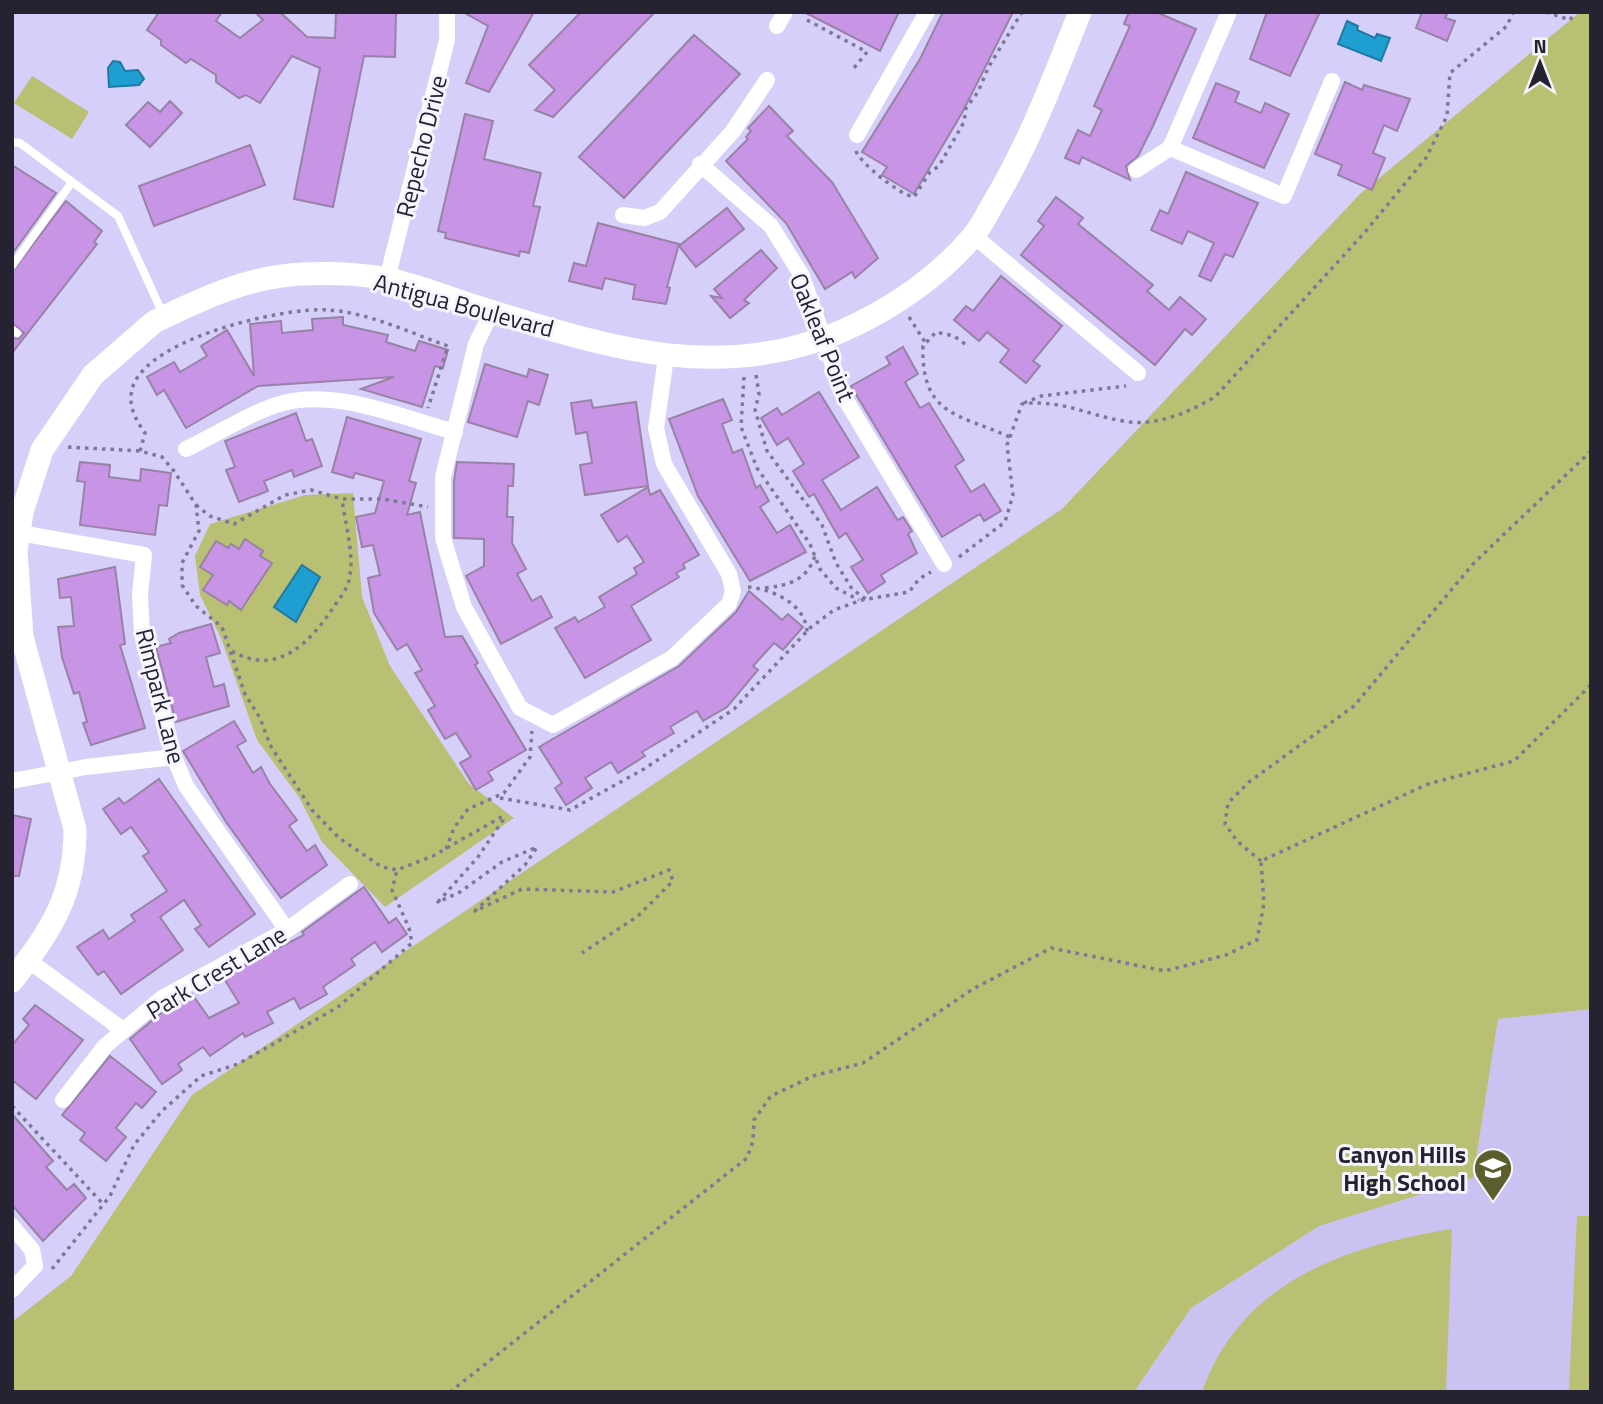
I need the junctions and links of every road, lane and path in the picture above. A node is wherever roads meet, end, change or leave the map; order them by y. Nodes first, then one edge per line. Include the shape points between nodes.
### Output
1 (447, 12) edge
2 (927, 12) edge
3 (1022, 12) edge
4 (1080, 12) edge
5 (1229, 12) edge
6 (1513, 12) edge
7 (1546, 12) edge
8 (1575, 12) edge
9 (807, 20) dead end
10 (856, 69) dead end
11 (767, 80) dead end
12 (1332, 81) dead end
13 (857, 135) joint
14 (12, 142) edge
15 (1170, 148) junction
16 (700, 164) junction
17 (1136, 170) dead end
18 (72, 182) junction
19 (624, 215) dead end
20 (974, 236) junction
21 (12, 265) edge
22 (387, 279) junction
23 (899, 302) junction
24 (492, 311) junction
25 (164, 317) junction
26 (824, 339) junction
27 (925, 342) junction
28 (965, 344) dead end
29 (666, 357) junction
30 (750, 357) junction
31 (1138, 373) joint
32 (1022, 404) junction
33 (423, 424) junction
34 (456, 432) junction
35 (1010, 437) junction
36 (49, 441) junction
37 (186, 449) dead end
38 (140, 451) junction
39 (1591, 451) edge
40 (342, 499) junction
41 (196, 505) junction
42 (443, 508) junction
43 (16, 532) edge
44 (815, 556) junction
45 (944, 564) junction
46 (732, 586) junction
47 (762, 588) junction
48 (865, 600) junction
49 (807, 632) junction
50 (230, 650) junction
51 (1591, 685) edge
52 (533, 715) junction
53 (174, 757) junction
54 (60, 771) junction
55 (12, 781) edge
56 (499, 798) junction
57 (446, 849) junction
58 (1261, 861) junction
59 (397, 870) junction
60 (350, 884) dead end
61 (288, 930) junction
62 (582, 953) dead end
63 (28, 960) junction
64 (12, 981) edge
65 (123, 1030) junction
66 (63, 1100) dead end
67 (12, 1106) edge
68 (104, 1205) junction
69 (12, 1227) edge
70 (48, 1273) dead end
71 (12, 1290) edge
72 (450, 1392) edge

1 - 22 street, Repecho Drive via 447,40
2 - 13 street
3 - 13 path via 966,108 964,122 939,166 914,197 881,180 875,169 858,157
4 - 20 street, Antigua Boulevard via 1020,159
5 - 15 street
6 - 32 path via 1507,26 1450,73 1447,116 1426,158 1215,397 1189,412 1157,421 1123,421 1086,409
7 - 8 path via 1570,20
9 - 10 path via 867,52
11 - 16 street via 733,131
12 - 15 street via 1284,196
14 - 18 lane via 20,143
15 - 17 street
16 - 19 street via 660,212 644,218
16 - 26 street, Oakleaf Point via 771,226 802,276
18 - 21 lane
18 - 25 lane via 118,216
20 - 23 street, Antigua Boulevard
20 - 31 street
22 - 24 street, Antigua Boulevard
22 - 25 street, Antigua Boulevard via 302,274 225,288
23 - 26 street, Antigua Boulevard
23 - 27 path
24 - 29 street, Antigua Boulevard via 624,350
24 - 34 street via 476,344
25 - 36 street, Antigua Boulevard via 93,375
26 - 30 street, Antigua Boulevard
26 - 45 street, Oakleaf Point via 844,397
27 - 28 path via 936,332
27 - 35 path via 923,367 948,413
29 - 30 street, Antigua Boulevard
29 - 46 street via 656,428 664,464
30 - 44 path via 740,412 745,439 757,468
30 - 48 path via 759,394 755,410 767,452 822,525 836,563
31 - 32 path via 1131,386 1041,396
32 - 35 path
33 - 34 street
33 - 37 street via 350,403 308,400 281,403
33 - 38 path via 448,346 362,316 329,310 284,311 233,323 158,358 136,380 130,397 145,433
34 - 42 street via 443,477
35 - 45 path via 1013,495 1005,522
36 - 38 path via 70,447
36 - 43 street, Antigua Boulevard
38 - 41 path via 162,457
39 - 58 path via 1473,564 1354,706 1249,782 1228,803 1225,824
40 - 41 path via 311,490 285,495 234,524
40 - 42 path via 383,499
40 - 50 path via 351,562 349,583 319,628 298,650 271,661
41 - 50 path via 199,531 182,563 182,585 196,606 222,627
42 - 52 street via 443,538 464,607 520,708
43 - 53 street, Rimpark Lane via 144,555 142,634
43 - 54 street, Antigua Boulevard via 22,637
44 - 47 path via 801,578 789,585
44 - 48 path via 836,588
45 - 48 path via 919,579 909,592
46 - 47 path
46 - 52 street via 729,604 672,658 553,725
47 - 49 path via 795,606 804,617
48 - 49 path via 834,610
49 - 56 path via 734,709 644,769 570,810
50 - 59 path via 245,694 271,745 312,810 339,838 382,867
51 - 58 path via 1514,761 1428,784
52 - 56 path via 530,757
53 - 54 street
53 - 61 street, Rimpark Lane via 186,786
54 - 55 street
54 - 63 street, Antigua Boulevard via 75,829 75,856 65,898 47,937
56 - 57 path via 468,809
57 - 59 path
57 - 62 path via 503,816 478,857 438,902 502,862 537,847 525,866 475,911 522,889 613,892 669,870 673,881 638,916
58 - 72 path via 1264,902 1258,940 1226,955 1165,971 1051,948 973,989 863,1063 813,1076 771,1096 754,1120 747,1158
59 - 68 path via 392,890 412,943 338,1007 238,1063 201,1076 162,1111 134,1145
60 - 61 street, Park Crest Lane
61 - 65 street, Park Crest Lane via 162,998
63 - 64 street, Antigua Boulevard
63 - 65 street
65 - 66 street, Park Crest Lane
67 - 68 path
68 - 70 path
69 - 71 street via 32,1250 34,1266

